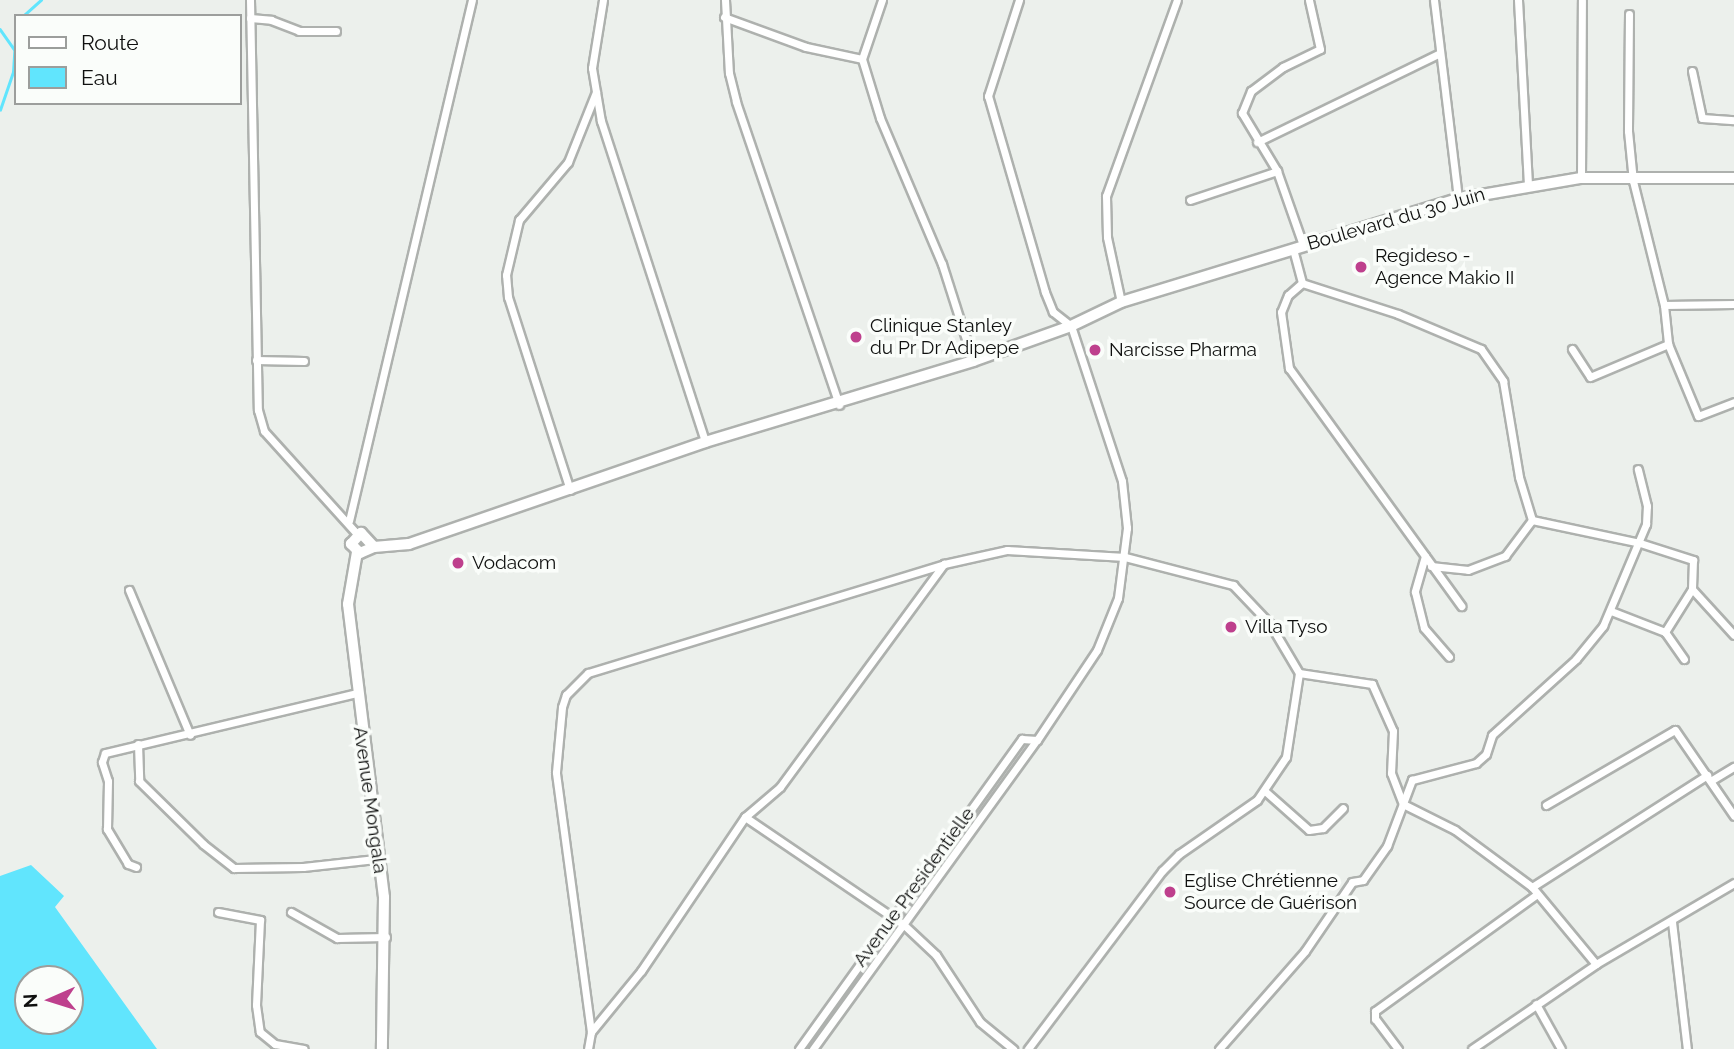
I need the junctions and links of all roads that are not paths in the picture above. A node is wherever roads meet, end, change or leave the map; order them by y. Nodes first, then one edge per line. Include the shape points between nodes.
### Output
1 (250, 0) edge
2 (472, 0) edge
3 (603, 0) edge
4 (725, 0) edge
5 (882, 0) edge
6 (1019, 0) edge
7 (1177, 0) edge
8 (1309, 0) edge
9 (1434, 0) edge
10 (1518, 0) edge
11 (1582, 0) edge
12 (1629, 14) dead end
13 (724, 17) junction
14 (250, 19) junction
15 (336, 31) dead end
16 (1438, 54) junction
17 (862, 59) junction
18 (1692, 71) dead end
19 (597, 90) junction
20 (1734, 120) edge
21 (1257, 142) junction
22 (1277, 171) junction
23 (1581, 178) junction
24 (1734, 178) edge
25 (1633, 181) junction
26 (1528, 184) junction
27 (1458, 199) junction
28 (1190, 200) dead end
29 (1298, 247) junction
30 (1302, 282) junction
31 (1121, 302) junction
32 (1734, 303) edge
33 (1664, 305) junction
34 (1071, 326) junction
35 (1668, 344) junction
36 (1572, 349) dead end
37 (256, 360) junction
38 (304, 361) dead end
39 (973, 361) junction
40 (1734, 402) edge
41 (839, 405) junction
42 (705, 442) junction
43 (1637, 469) dead end
44 (570, 490) junction
45 (1532, 520) junction
46 (349, 521) junction
47 (357, 534) junction
48 (1640, 543) junction
49 (374, 547) junction
50 (357, 552) junction
51 (1424, 556) junction
52 (1125, 557) junction
53 (944, 564) junction
54 (1432, 566) junction
55 (1692, 589) junction
56 (129, 590) dead end
57 (1461, 606) dead end
58 (1611, 611) junction
59 (1665, 632) junction
60 (1734, 635) edge
61 (1449, 657) dead end
62 (1684, 659) dead end
63 (1299, 673) junction
64 (356, 693) junction
65 (190, 734) junction
66 (1037, 740) junction
67 (138, 744) junction
68 (1734, 767) edge
69 (1709, 777) junction
70 (1266, 792) junction
71 (1402, 804) junction
72 (1546, 805) dead end
73 (1343, 808) dead end
74 (1734, 816) edge
75 (745, 817) junction
76 (944, 843) junction
77 (953, 852) junction
78 (376, 859) junction
79 (136, 867) dead end
80 (1734, 883) edge
81 (1534, 890) junction
82 (218, 912) dead end
83 (291, 912) dead end
84 (892, 915) junction
85 (1672, 922) junction
86 (904, 925) junction
87 (386, 937) junction
88 (1596, 964) junction
89 (1536, 1004) junction
90 (591, 1032) junction
91 (304, 1049) edge
92 (382, 1049) edge
93 (588, 1049) edge
94 (799, 1049) edge
95 (813, 1049) edge
96 (1013, 1049) edge
97 (1028, 1049) edge
98 (1219, 1049) edge
99 (1398, 1049) edge
100 (1472, 1049) edge
101 (1560, 1049) edge
102 (1686, 1049) edge

1 - 14 street
2 - 46 street
3 - 19 street via 593,49
4 - 13 street
5 - 17 street
6 - 34 street via 988,96 1045,292 1053,312
7 - 31 street via 1106,196 1107,237
8 - 21 street via 1320,49 1283,67 1244,100 1246,125
9 - 16 street
10 - 26 street
11 - 23 street
12 - 25 street via 1628,131
13 - 17 street via 795,43
13 - 41 street via 736,102
14 - 15 street via 271,20 299,31
14 - 37 street
16 - 21 street
16 - 27 street
17 - 39 street via 880,118 942,264
18 - 20 street via 1702,118
19 - 42 street via 601,121 625,201
19 - 44 street via 568,162 519,220 506,275 508,297
21 - 22 street
22 - 28 street
22 - 29 street
23 - 25 street, Boulevard du 30 Juin
23 - 26 street, Boulevard du 30 Juin
24 - 25 street, Boulevard du 30 Juin
25 - 33 street
26 - 27 street, Boulevard du 30 Juin
27 - 29 street, Boulevard du 30 Juin
29 - 30 street
29 - 31 street, Boulevard du 30 Juin
30 - 45 street via 1398,314 1481,349 1503,381 1519,477
30 - 51 street via 1287,295 1281,312 1289,368
31 - 34 street, Boulevard du 30 Juin
32 - 33 street
33 - 35 street
34 - 39 street, Boulevard du 30 Juin
34 - 52 street, Avenue Presidentielle via 1122,481 1128,528
35 - 36 street via 1590,377
35 - 40 street via 1698,416
37 - 38 street
37 - 46 street via 264,431
39 - 41 street, Boulevard du 30 Juin
41 - 42 street, Boulevard du 30 Juin
42 - 44 street, Boulevard du 30 Juin
43 - 48 street via 1647,506
44 - 49 street, Boulevard du 30 Juin via 410,544
45 - 48 street
45 - 54 street via 1505,556 1468,570
46 - 47 street
47 - 49 street via 367,536
47 - 50 street, Avenue Mongala via 351,544
48 - 55 street via 1693,561
48 - 58 street
49 - 50 street, Boulevard du 30 Juin
50 - 64 street, Avenue Mongala via 348,604
51 - 54 street
51 - 61 street via 1415,589 1421,617 1427,635
52 - 53 street via 1007,550
52 - 63 street via 1233,585 1270,624
52 - 66 street, Avenue Presidentielle via 1118,598 1097,650
53 - 75 street via 780,787
53 - 90 street via 588,673 566,695 556,772
54 - 57 street
55 - 59 street
55 - 60 street
56 - 65 street
58 - 59 street
58 - 71 street via 1589,645 1492,735 1486,754 1476,763 1420,775 1407,788
59 - 62 street
63 - 70 street via 1291,742
63 - 71 street via 1372,684 1393,731 1391,773
64 - 65 street
64 - 78 street, Avenue Mongala
65 - 67 street
66 - 76 street, Avenue Presidentielle via 1022,740
66 - 77 street, Avenue Presidentielle
67 - 78 street via 139,781 234,868
67 - 79 street via 114,748 102,762 107,781 107,829 128,864
68 - 69 street
69 - 72 street via 1672,730
69 - 74 street
69 - 81 street
70 - 73 street via 1309,830 1323,828
70 - 97 street via 1162,871
71 - 81 street via 1455,830
71 - 98 street via 1387,846 1363,880 1352,882 1305,951
75 - 84 street
75 - 90 street via 640,971
76 - 77 street
76 - 84 street, Avenue Presidentielle
77 - 86 street, Avenue Presidentielle
78 - 87 street, Avenue Mongala
80 - 85 street
81 - 88 street
81 - 99 street via 1375,1011 1375,1018
82 - 91 street via 260,920 256,1005 260,1032 275,1044
83 - 87 street via 337,938
84 - 86 street
84 - 94 street, Avenue Presidentielle
85 - 88 street
85 - 102 street
86 - 95 street, Avenue Presidentielle
86 - 96 street via 936,955 980,1022
87 - 92 street, Avenue Mongala
88 - 89 street
89 - 100 street
89 - 101 street
90 - 93 street

